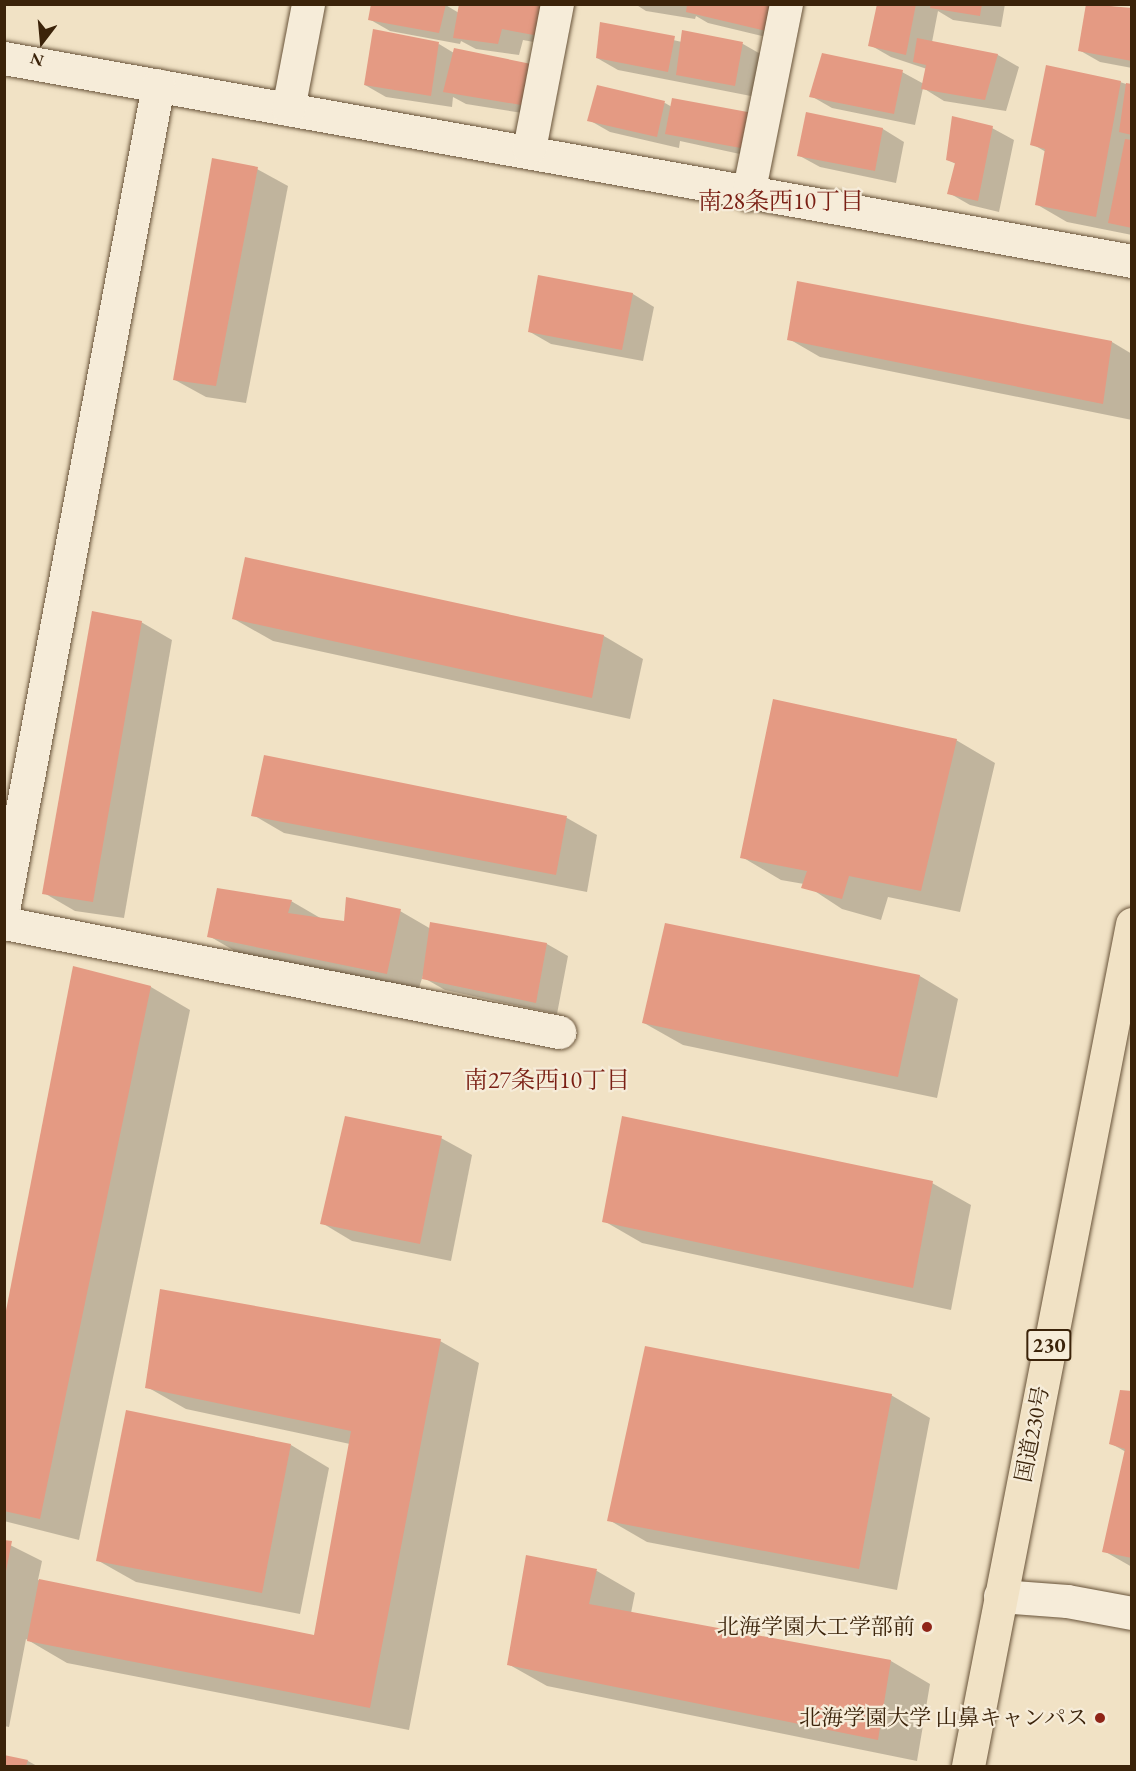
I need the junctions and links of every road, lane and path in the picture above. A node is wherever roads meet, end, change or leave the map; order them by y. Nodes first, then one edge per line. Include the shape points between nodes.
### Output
1 (308, 4) edge
2 (557, 4) edge
3 (786, 4) edge
4 (4, 58) edge
5 (158, 85) junction
6 (288, 109) junction
7 (529, 149) junction
8 (748, 194) junction
9 (1131, 261) edge
10 (4, 905) edge
11 (4, 923) edge
12 (1131, 924) edge
13 (559, 1032) dead end
14 (1000, 1596) junction
15 (1131, 1613) edge
16 (968, 1767) edge

1 - 6 street
2 - 7 street
3 - 8 street
4 - 5 street
5 - 6 street
5 - 10 street
6 - 7 street
7 - 8 street
8 - 9 street
11 - 13 street
12 - 14 highway, 国道230号 / 230
14 - 15 street via 1067,1601
14 - 16 highway, 国道230号 / 230

